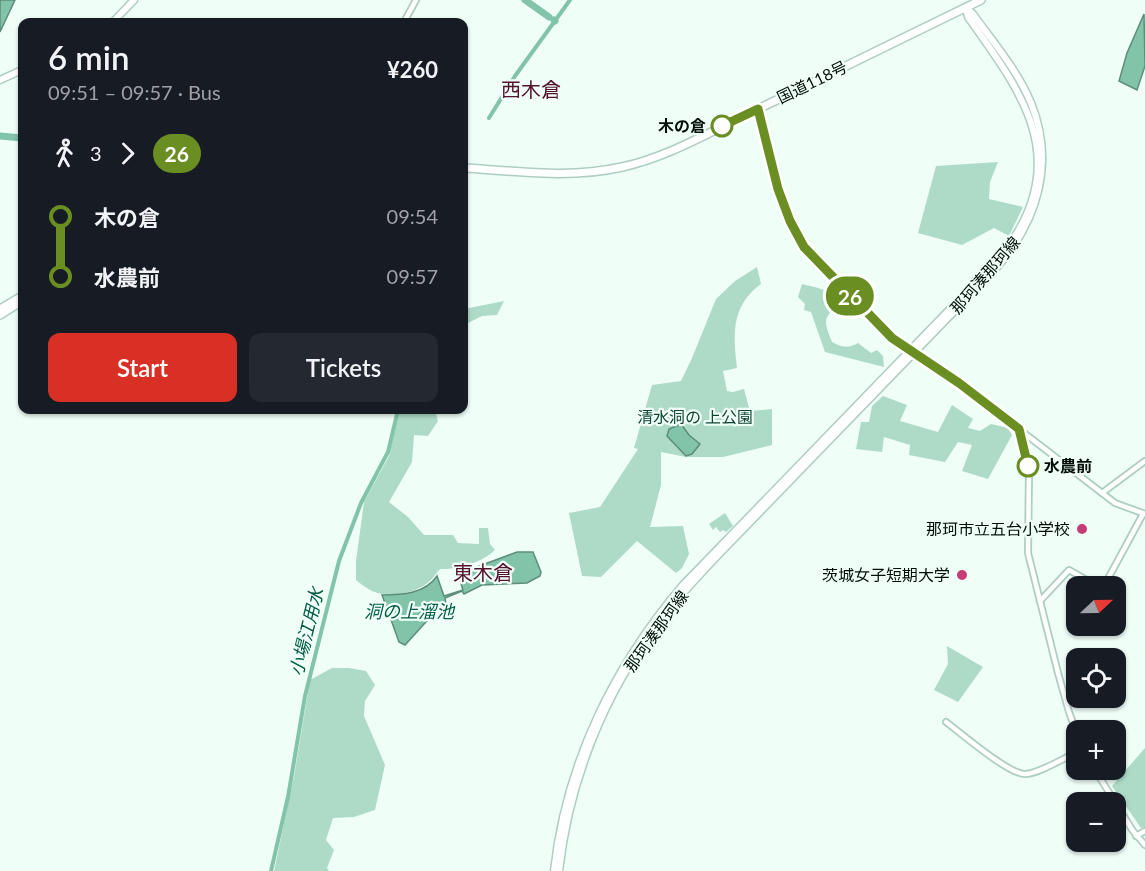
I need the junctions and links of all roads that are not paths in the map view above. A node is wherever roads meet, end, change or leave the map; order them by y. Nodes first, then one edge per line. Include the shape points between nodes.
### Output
1 (134, 0) edge
2 (416, 0) edge
3 (981, 0) edge
4 (966, 8) junction
5 (117, 18) edge
6 (406, 18) edge
7 (18, 72) edge
8 (0, 80) edge
9 (758, 109) junction
10 (468, 168) edge
11 (18, 298) edge
12 (18, 304) edge
13 (0, 309) edge
14 (0, 315) edge
15 (911, 352) junction
16 (1019, 429) junction
17 (1145, 461) edge
18 (1102, 493) junction
19 (1144, 514) edge
20 (1080, 576) edge
21 (1110, 576) edge
22 (1040, 602) junction
23 (1072, 720) edge
24 (946, 722) dead end
25 (1066, 757) edge
26 (1126, 820) edge
27 (1145, 831) edge
28 (1136, 836) junction
29 (1145, 845) edge
30 (554, 871) edge
31 (559, 871) edge

1 - 5 main road
2 - 6 street
3 - 4 highway, 国道118号
4 - 9 highway, 国道118号
4 - 15 main road, 那珂湊那珂線 via 1008,64 1031,103 1041,146 1040,185 1028,223 1014,247
7 - 8 main road
9 - 10 highway, 国道118号 via 657,156 623,167 550,174
9 - 15 street via 778,189 798,237 877,325
11 - 13 highway
12 - 14 highway
15 - 16 street
15 - 30 main road, 那珂湊那珂線 via 682,585 644,633 610,690 581,755 563,815
15 - 31 main road, 那珂湊那珂線 via 685,590 643,644 589,748 567,825
16 - 18 street
16 - 22 street via 1029,473 1027,546
17 - 18 street
18 - 19 street
19 - 21 street
20 - 22 street via 1069,570
22 - 23 street
24 - 25 street via 1008,768 1021,773
26 - 28 street
27 - 28 street
28 - 29 street

